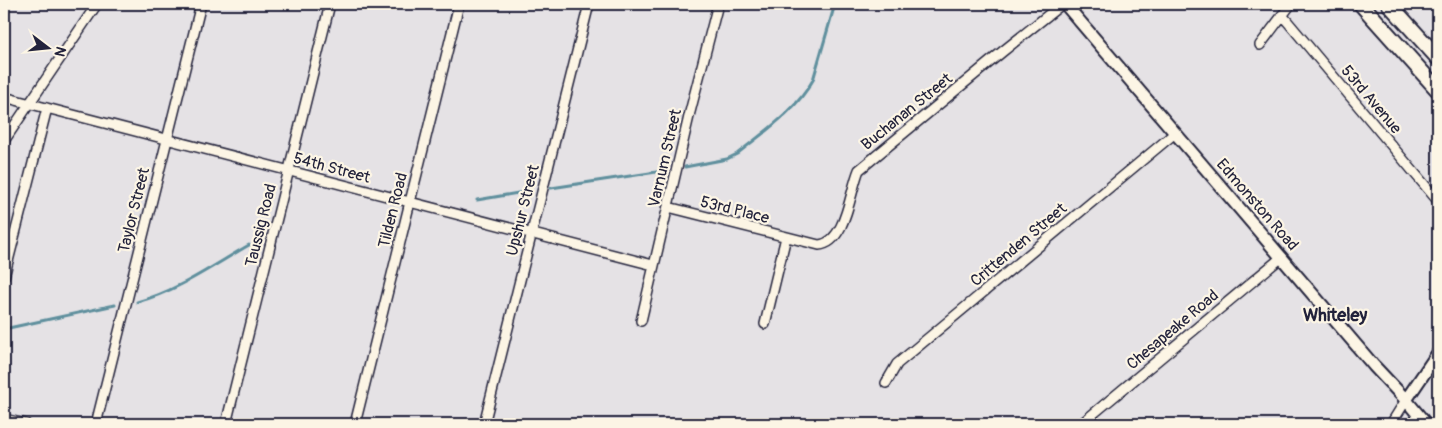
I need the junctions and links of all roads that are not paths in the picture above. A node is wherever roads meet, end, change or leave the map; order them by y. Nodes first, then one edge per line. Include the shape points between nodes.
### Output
1 (97, 4) edge
2 (201, 4) edge
3 (330, 4) edge
4 (459, 4) edge
5 (589, 4) edge
6 (718, 4) edge
7 (1064, 4) edge
8 (1291, 4) edge
9 (1361, 4) edge
10 (1389, 4) edge
11 (1282, 15) junction
12 (1260, 45) dead end
13 (1438, 58) edge
14 (1438, 90) edge
15 (4, 97) edge
16 (29, 104) junction
17 (47, 108) junction
18 (1175, 133) junction
19 (167, 139) junction
20 (4, 141) edge
21 (289, 171) junction
22 (1438, 201) edge
23 (409, 202) junction
24 (668, 207) junction
25 (532, 234) junction
26 (791, 238) junction
27 (1282, 257) junction
28 (653, 265) junction
29 (4, 277) edge
30 (641, 321) dead end
31 (765, 324) dead end
32 (1438, 353) edge
33 (886, 383) dead end
34 (1406, 400) junction
35 (4, 419) edge
36 (26, 424) edge
37 (96, 424) edge
38 (226, 424) edge
39 (354, 424) edge
40 (484, 424) edge
41 (1081, 424) edge
42 (1391, 424) edge
43 (1426, 424) edge

1 - 16 street
2 - 19 street, Taylor Street
3 - 21 street, Taussig Road
4 - 23 street, Tilden Road
5 - 25 street, Upshur Street
6 - 24 street, Varnum Street
7 - 18 street, Edmonston Road
7 - 26 street, Buchanan Street via 859,170 842,225 830,242 819,245
8 - 11 street
9 - 14 main road
10 - 13 main road
11 - 12 street
11 - 22 street, 53rd Avenue
15 - 16 street, 54th Street
16 - 17 street, 54th Street
16 - 20 street
17 - 19 street, 54th Street
17 - 29 street
18 - 27 street, Edmonston Road
18 - 33 street, Crittenden Street via 897,364
19 - 21 street, 54th Street
19 - 37 street, Taylor Street
21 - 23 street, 54th Street
21 - 38 street, Taussig Road
23 - 25 street, 54th Street
23 - 39 street, Tilden Road
24 - 26 street, 53rd Place
24 - 28 street, Varnum Street
25 - 28 street, 54th Street
25 - 40 street, Upshur Street
26 - 31 street
27 - 34 street, Edmonston Road
27 - 41 street, Chesapeake Road
28 - 30 street, Varnum Street
32 - 34 street
34 - 42 street
34 - 43 street, Edmonston Road
35 - 36 street

